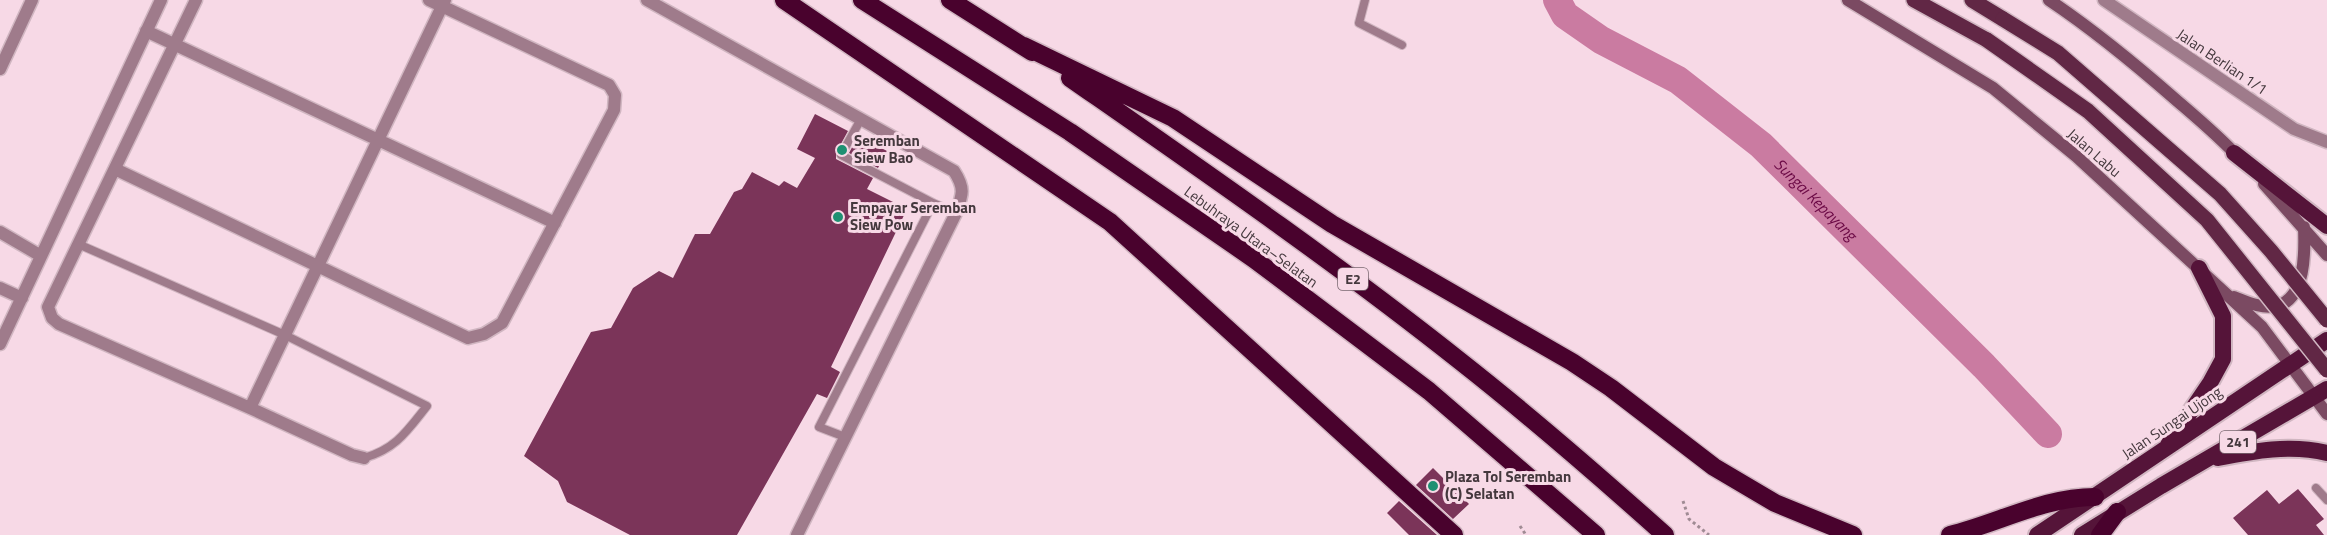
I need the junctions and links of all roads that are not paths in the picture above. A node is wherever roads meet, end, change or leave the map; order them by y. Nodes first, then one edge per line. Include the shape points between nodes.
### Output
1 (32, 0) edge
2 (160, 0) edge
3 (196, 0) edge
4 (647, 0) edge
5 (784, 0) edge
6 (862, 0) edge
7 (950, 0) edge
8 (1365, 0) edge
9 (1848, 0) edge
10 (1914, 0) edge
11 (1972, 0) edge
12 (2049, 0) edge
13 (2104, 0) edge
14 (436, 1) edge
15 (146, 31) junction
16 (174, 45) junction
17 (1402, 45) dead end
18 (1024, 46) junction
19 (1, 62) edge
20 (861, 119) junction
21 (378, 140) junction
22 (2327, 142) edge
23 (2235, 153) junction
24 (115, 169) junction
25 (933, 203) junction
26 (956, 213) junction
27 (555, 223) junction
28 (2327, 226) edge
29 (2304, 227) junction
30 (0, 232) edge
31 (78, 244) junction
32 (2327, 255) edge
33 (41, 256) junction
34 (318, 265) junction
35 (2199, 268) junction
36 (0, 288) edge
37 (2228, 294) junction
38 (22, 298) junction
39 (2327, 320) edge
40 (285, 335) junction
41 (2327, 340) edge
42 (0, 344) edge
43 (2291, 365) junction
44 (2327, 370) edge
45 (2320, 392) edge
46 (250, 408) junction
47 (2327, 414) edge
48 (845, 437) junction
49 (2327, 453) edge
50 (2156, 457) junction
51 (364, 458) joint
52 (2205, 461) junction
53 (2316, 488) dead end
54 (2327, 500) edge
55 (2085, 501) junction
56 (2099, 528) edge
57 (797, 535) edge
58 (1454, 535) edge
59 (1596, 535) edge
60 (1665, 535) edge
61 (1853, 535) edge
62 (1950, 535) edge
63 (2037, 535) edge

1 - 19 street
2 - 15 street
3 - 16 street
4 - 20 street
5 - 58 highway via 1110,222
6 - 59 highway, Lebuhraya Utara–Selatan via 1070,132 1254,259 1429,391
7 - 18 highway, Lebuhraya Utara–Selatan / E2
8 - 17 lane via 1359,23
9 - 35 main road, Jalan Labu via 1993,88 2076,156
10 - 44 main road, bridge via 1987,40 2088,111 2207,220
11 - 39 main road, bridge via 2058,53 2220,194
12 - 23 main road via 2141,69
13 - 22 street, Jalan Berlian 1/1 via 2294,129
14 - 21 street
14 - 27 street via 609,85 615,95 614,110
15 - 16 street
15 - 33 street
16 - 21 street
16 - 24 street
18 - 60 highway, Lebuhraya Utara–Selatan / E2 via 1247,202 1414,326
18 - 61 highway via 1173,117 1332,224 1572,362 1714,467 1775,502
20 - 25 lane via 841,155
20 - 26 street via 954,171 962,184 962,199
21 - 27 street
21 - 34 street
23 - 28 highway
23 - 29 main road
24 - 31 street
24 - 34 street
25 - 26 lane
25 - 48 lane via 819,427
26 - 48 street
27 - 34 street via 502,323 468,338
29 - 32 main road
29 - 37 main road via 2305,263 2297,288 2288,299 2277,306 2266,306
30 - 33 street
31 - 40 lane
31 - 46 street via 48,308 52,318
33 - 38 street
34 - 40 street
35 - 37 main road, Jalan Labu
35 - 50 highway via 2223,316 2223,359
36 - 38 street
37 - 43 main road, Jalan Labu via 2262,327
38 - 42 street
40 - 46 street
40 - 51 lane via 427,406 400,440 379,454
41 - 43 highway, Jalan Sungai Ujong / 241
43 - 45 main road, Jalan Labu
43 - 50 highway, Jalan Sungai Ujong / 241
45 - 47 main road, Jalan Labu
45 - 52 highway, 241
46 - 51 street
48 - 57 street
49 - 52 highway via 2291,449 2252,451
50 - 55 highway, Jalan Sungai Ujong / 241
52 - 56 highway, 241
53 - 54 lane
55 - 62 highway via 2033,507
55 - 63 highway, Jalan Sungai Ujong / 241

